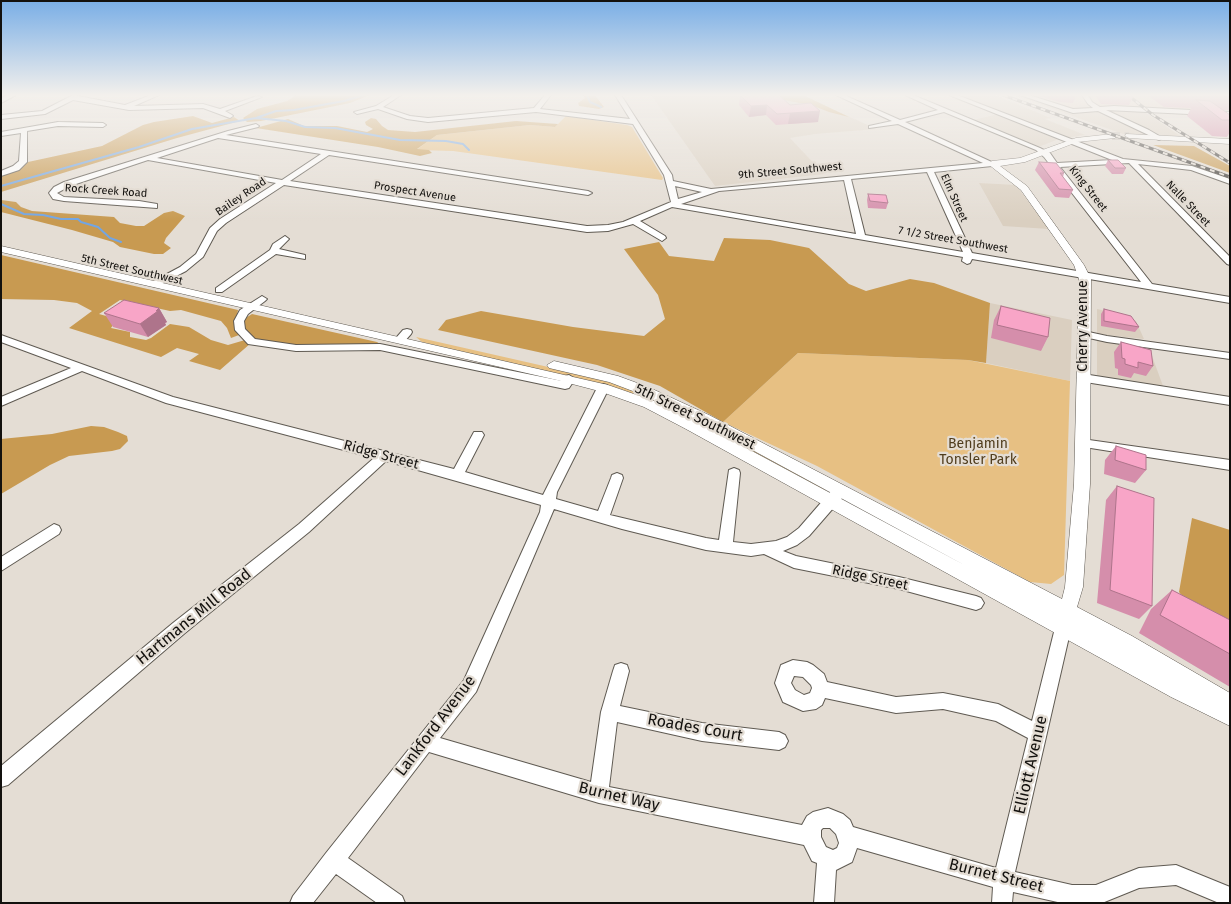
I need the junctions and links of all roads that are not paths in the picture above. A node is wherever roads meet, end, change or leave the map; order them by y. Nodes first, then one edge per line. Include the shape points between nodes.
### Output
1 (24, 137) edge
2 (213, 137) edge
3 (224, 137) edge
4 (644, 137) edge
5 (933, 137) edge
6 (1010, 137) edge
7 (1061, 137) edge
8 (1102, 137) tunnel mouth
9 (1145, 137) tunnel mouth
10 (1156, 138) joint
11 (1071, 141) junction
12 (1230, 142) edge
13 (1042, 151) junction
14 (326, 154) junction
15 (1031, 157) junction
16 (147, 158) junction
17 (1120, 161) junction
18 (1131, 161) junction
19 (1053, 163) junction
20 (992, 164) junction
21 (929, 170) junction
22 (1, 174) edge
23 (847, 177) junction
24 (282, 182) junction
25 (1230, 182) edge
26 (671, 183) junction
27 (710, 191) junction
28 (588, 193) dead end
29 (673, 204) junction
30 (154, 206) dead end
31 (634, 221) junction
32 (861, 237) junction
33 (662, 238) dead end
34 (285, 239) dead end
35 (1, 241) edge
36 (1, 249) edge
37 (274, 251) junction
38 (302, 257) dead end
39 (968, 259) junction
40 (1230, 262) edge
41 (1084, 275) junction
42 (161, 281) junction
43 (1149, 286) junction
44 (220, 290) junction
45 (1230, 300) edge
46 (257, 303) junction
47 (1084, 334) junction
48 (404, 336) junction
49 (1, 338) edge
50 (1230, 356) edge
51 (496, 367) junction
52 (80, 368) junction
53 (1083, 378) junction
54 (603, 388) junction
55 (1, 402) edge
56 (1230, 402) edge
57 (478, 435) dead end
58 (1082, 443) junction
59 (384, 456) junction
60 (1230, 465) edge
61 (734, 473) dead end
62 (457, 475) junction
63 (618, 478) dead end
64 (835, 496) junction
65 (549, 502) junction
66 (602, 518) junction
67 (54, 530) dead end
68 (725, 547) junction
69 (766, 549) junction
70 (1, 565) edge
71 (976, 603) dead end
72 (1065, 620) junction
73 (622, 671) dead end
74 (821, 689) dead end
75 (1230, 705) edge
76 (610, 712) junction
77 (1230, 716) edge
78 (1039, 734) junction
79 (779, 742) dead end
80 (427, 743) junction
81 (1, 778) edge
82 (599, 794) junction
83 (811, 830) junction
84 (848, 835) junction
85 (827, 859) junction
86 (333, 860) junction
87 (1003, 880) junction
88 (1230, 897) edge
89 (1084, 899) edge
90 (300, 903) edge
91 (395, 903) edge
92 (824, 903) edge
93 (1002, 903) edge

1 - 22 street via 23,162
2 - 16 street, Rock Creek Road
3 - 14 street
4 - 26 street
5 - 20 street, Cherry Avenue
6 - 13 street, King Street
7 - 11 street
8 - 11 main road
9 - 10 main road
10 - 12 main road
11 - 13 main road
11 - 17 street
13 - 15 main road
13 - 19 street, King Street
14 - 24 street, Bailey Road
14 - 28 street
15 - 19 main road via 1043,157
15 - 20 main road
16 - 24 street, Prospect Avenue
16 - 30 street, Rock Creek Road via 67,184 53,194 64,199
17 - 18 street
17 - 19 street
18 - 25 street via 1192,168
18 - 40 street, Nalle Street
19 - 43 street, King Street
20 - 21 street, 9th Street Southwest
20 - 41 main road, Cherry Avenue via 1024,188
21 - 23 street, 9th Street Southwest
21 - 39 street, Elm Street
23 - 27 street, 9th Street Southwest
23 - 32 street
24 - 31 street, Prospect Avenue via 577,229 608,228
24 - 42 street, Bailey Road via 218,225 200,255
26 - 27 street, 9th Street Southwest
26 - 29 street
27 - 29 street, 9th Street Southwest
29 - 31 street, Prospect Avenue
29 - 32 street, 7 1/2 Street Southwest
31 - 33 street
32 - 39 street, 7 1/2 Street Southwest
34 - 37 street
35 - 42 main road, 5th Street Southwest
36 - 42 main road, 5th Street Southwest
37 - 38 street
37 - 44 street
39 - 41 street, 7 1/2 Street Southwest
41 - 43 street, 7 1/2 Street Southwest
41 - 47 main road, Cherry Avenue
42 - 44 main road, 5th Street Southwest
42 - 46 main road, 5th Street Southwest
43 - 45 street, 7 1/2 Street Southwest
44 - 46 main road, 5th Street Southwest
46 - 48 main road, 5th Street Southwest
46 - 51 street, 5th Street Southwest via 240,317 239,327 252,342 296,348 380,347
47 - 50 street
47 - 53 main road, Cherry Avenue
48 - 51 main road, 5th Street Southwest
48 - 64 main road, 5th Street Southwest via 588,372 644,390 704,418
49 - 52 street, Ridge Street
51 - 54 main road, 5th Street Southwest
52 - 55 street
52 - 59 street, Ridge Street via 170,400
53 - 56 street
53 - 58 main road, Cherry Avenue
54 - 64 main road, 5th Street Southwest via 649,404
54 - 65 street, Lankford Avenue via 550,492
57 - 62 street
58 - 60 street
58 - 72 main road, Cherry Avenue via 1074,586
59 - 62 street, Ridge Street
59 - 81 street, Hartmans Mill Road via 304,528
61 - 68 street
62 - 65 street, Ridge Street
63 - 66 street
64 - 69 street, Ridge Street via 804,532 792,541
64 - 72 main road, 5th Street Southwest
65 - 66 street, Ridge Street
65 - 80 street, Lankford Avenue via 470,686
66 - 68 street, Ridge Street
67 - 70 street
68 - 69 street, Ridge Street
69 - 71 street, Ridge Street via 794,562 899,583
72 - 75 main road via 1176,672
72 - 77 main road
72 - 78 street, Elliott Avenue
73 - 76 street
74 - 78 street via 896,705 942,702 998,713
76 - 79 street, Roades Court via 702,732
76 - 82 street
78 - 87 street, Elliott Avenue
80 - 82 street, Burnet Way
80 - 86 street, Lankford Avenue
82 - 83 street, Burnet Way via 807,836
83 - 84 street, Burnet Street via 814,823 828,818 836,821
83 - 85 street via 814,847
84 - 85 street via 845,856 834,861
84 - 87 street, Burnet Street
85 - 92 street
86 - 90 street, Lankford Avenue
86 - 91 street
87 - 89 street, Burnet Street
87 - 93 street, Elliott Avenue
88 - 89 street, Burnet Street via 1176,875 1140,878

